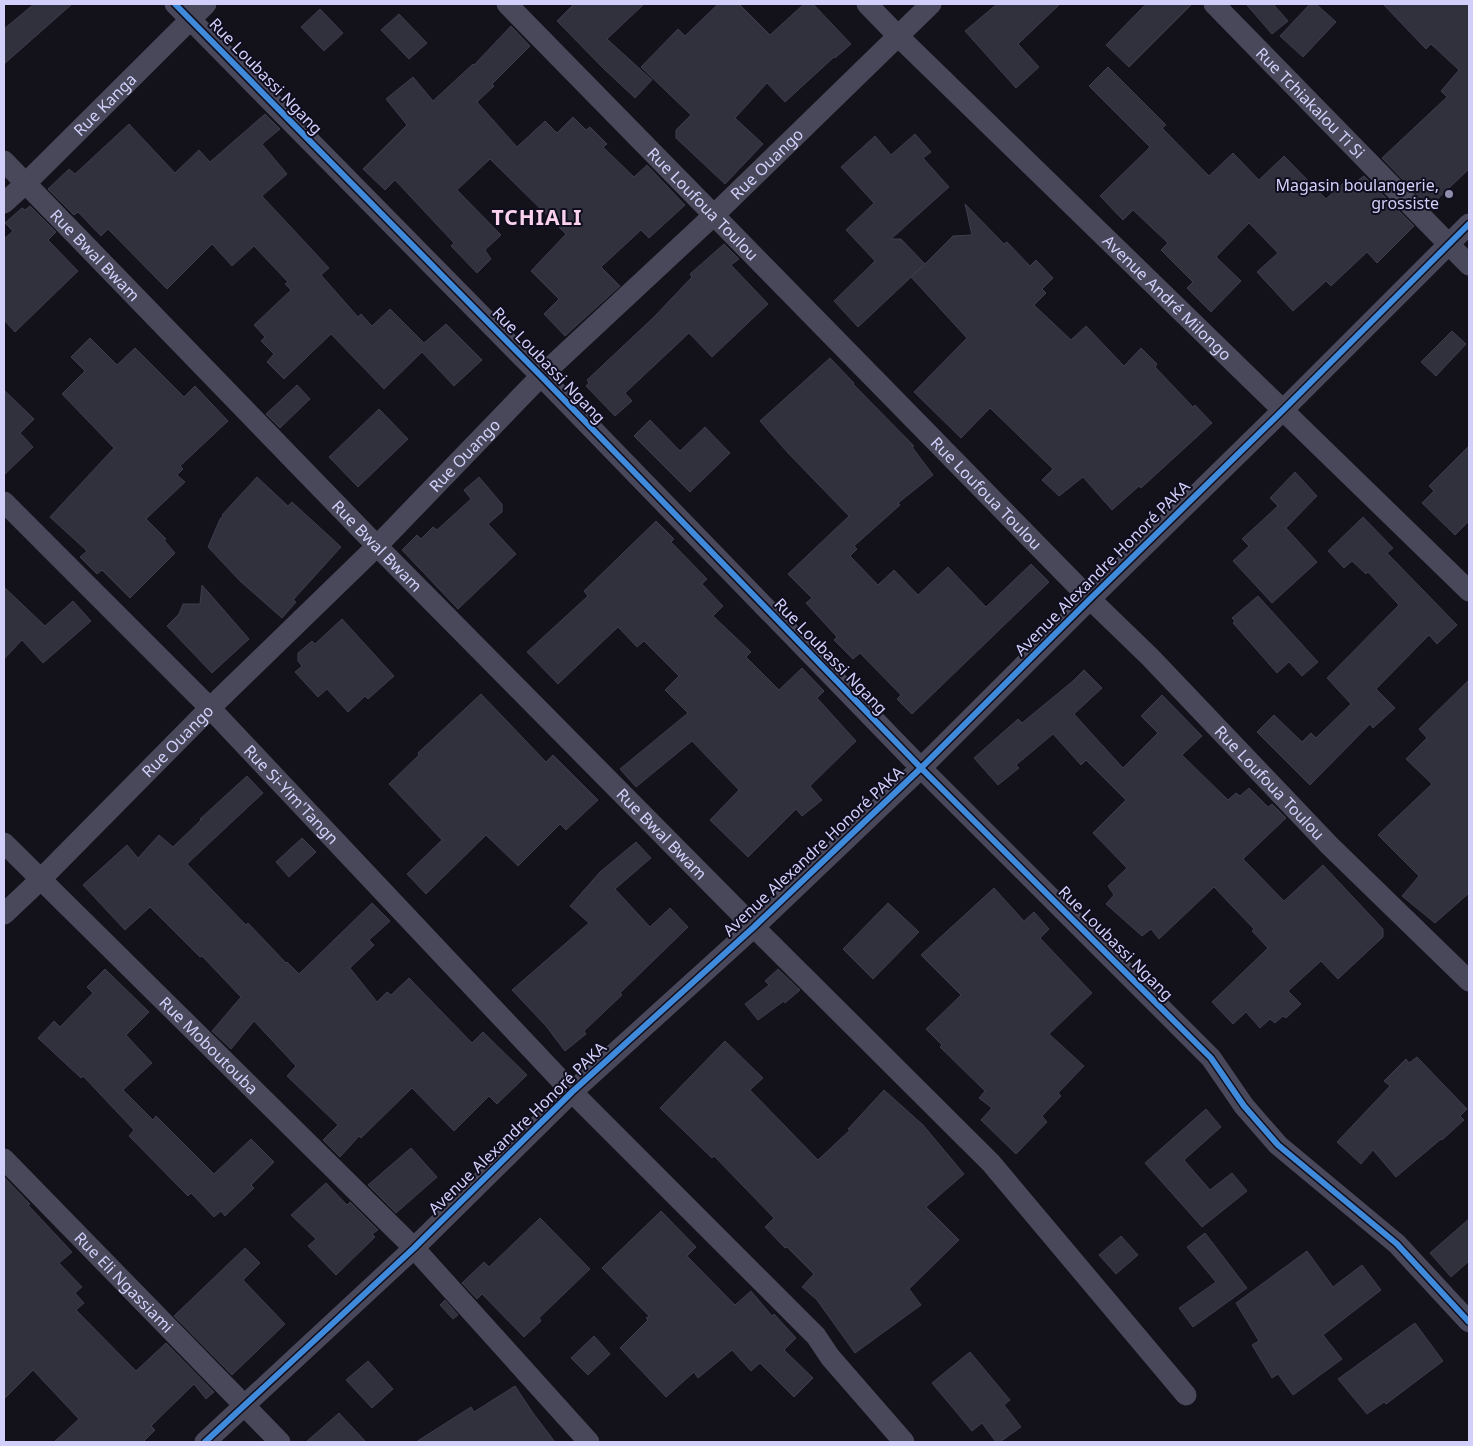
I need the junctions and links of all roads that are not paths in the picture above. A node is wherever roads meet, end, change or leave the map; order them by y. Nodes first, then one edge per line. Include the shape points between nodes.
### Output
1 (175, 4) edge
2 (206, 4) edge
3 (507, 4) edge
4 (867, 4) edge
5 (932, 4) edge
6 (1214, 4) edge
7 (191, 19) junction
8 (898, 36) junction
9 (4, 161) edge
10 (26, 183) junction
11 (4, 203) edge
12 (714, 215) junction
13 (1469, 224) edge
14 (1448, 244) junction
15 (1469, 265) edge
16 (541, 376) junction
17 (1283, 410) junction
18 (4, 502) edge
19 (378, 546) junction
20 (1469, 591) edge
21 (1090, 599) junction
22 (210, 708) junction
23 (921, 768) junction
24 (4, 843) edge
25 (40, 880) junction
26 (4, 914) edge
27 (754, 927) junction
28 (1469, 981) edge
29 (572, 1092) junction
30 (4, 1159) edge
31 (414, 1248) junction
32 (1469, 1322) edge
33 (1186, 1395) dead end
34 (245, 1405) junction
35 (205, 1442) edge
36 (280, 1442) edge
37 (589, 1442) edge
38 (904, 1442) edge

1 - 7 street, Rue Loubassi Ngang
2 - 7 street, Rue Kanga
3 - 12 street, Rue Loufoua Toulou
4 - 8 street, Avenue André Milongo
5 - 8 street, Rue Ouango
6 - 14 street, Rue Tchiakalou Ti Si
7 - 10 street, Rue Kanga
7 - 16 street, Rue Loubassi Ngang
8 - 12 street, Rue Ouango
8 - 17 street, Avenue André Milongo
9 - 10 street, Rue Bwal Bwam
10 - 11 street, Rue Kanga
10 - 19 street, Rue Bwal Bwam
12 - 16 street, Rue Ouango
12 - 21 street, Rue Loufoua Toulou
13 - 14 street, Avenue Alexandre Honoré PAKA
14 - 15 street, Rue Tchiakalou Ti Si
14 - 17 street, Avenue Alexandre Honoré PAKA
16 - 19 street, Rue Ouango
16 - 23 street, Rue Loubassi Ngang
17 - 20 street, Avenue André Milongo
17 - 21 street, Avenue Alexandre Honoré PAKA
18 - 22 street, Rue Si-Yim'Tangn
19 - 22 street, Rue Ouango
19 - 27 street, Rue Bwal Bwam
21 - 23 street, Avenue Alexandre Honoré PAKA
21 - 28 street, Rue Loufoua Toulou via 1150,656 1329,845
22 - 25 street, Rue Ouango
22 - 29 street, Rue Si-Yim'Tangn
23 - 27 street, Avenue Alexandre Honoré PAKA
23 - 32 street, Rue Loubassi Ngang via 1211,1058 1244,1106 1278,1145 1397,1244
24 - 25 street, Rue Moboutouba
25 - 26 street, Rue Ouango
25 - 31 street, Rue Moboutouba
27 - 29 street, Avenue Alexandre Honoré PAKA
27 - 33 street, Rue Bwal Bwam via 991,1163
29 - 31 street, Avenue Alexandre Honoré PAKA
29 - 38 street, Rue Si-Yim'Tangn via 816,1336 830,1357
30 - 34 street, Rue Eli Ngassiami
31 - 34 street, Avenue Alexandre Honoré PAKA
31 - 37 street, Rue Moboutouba
34 - 35 street, Avenue Alexandre Honoré PAKA
34 - 36 street, Rue Eli Ngassiami

